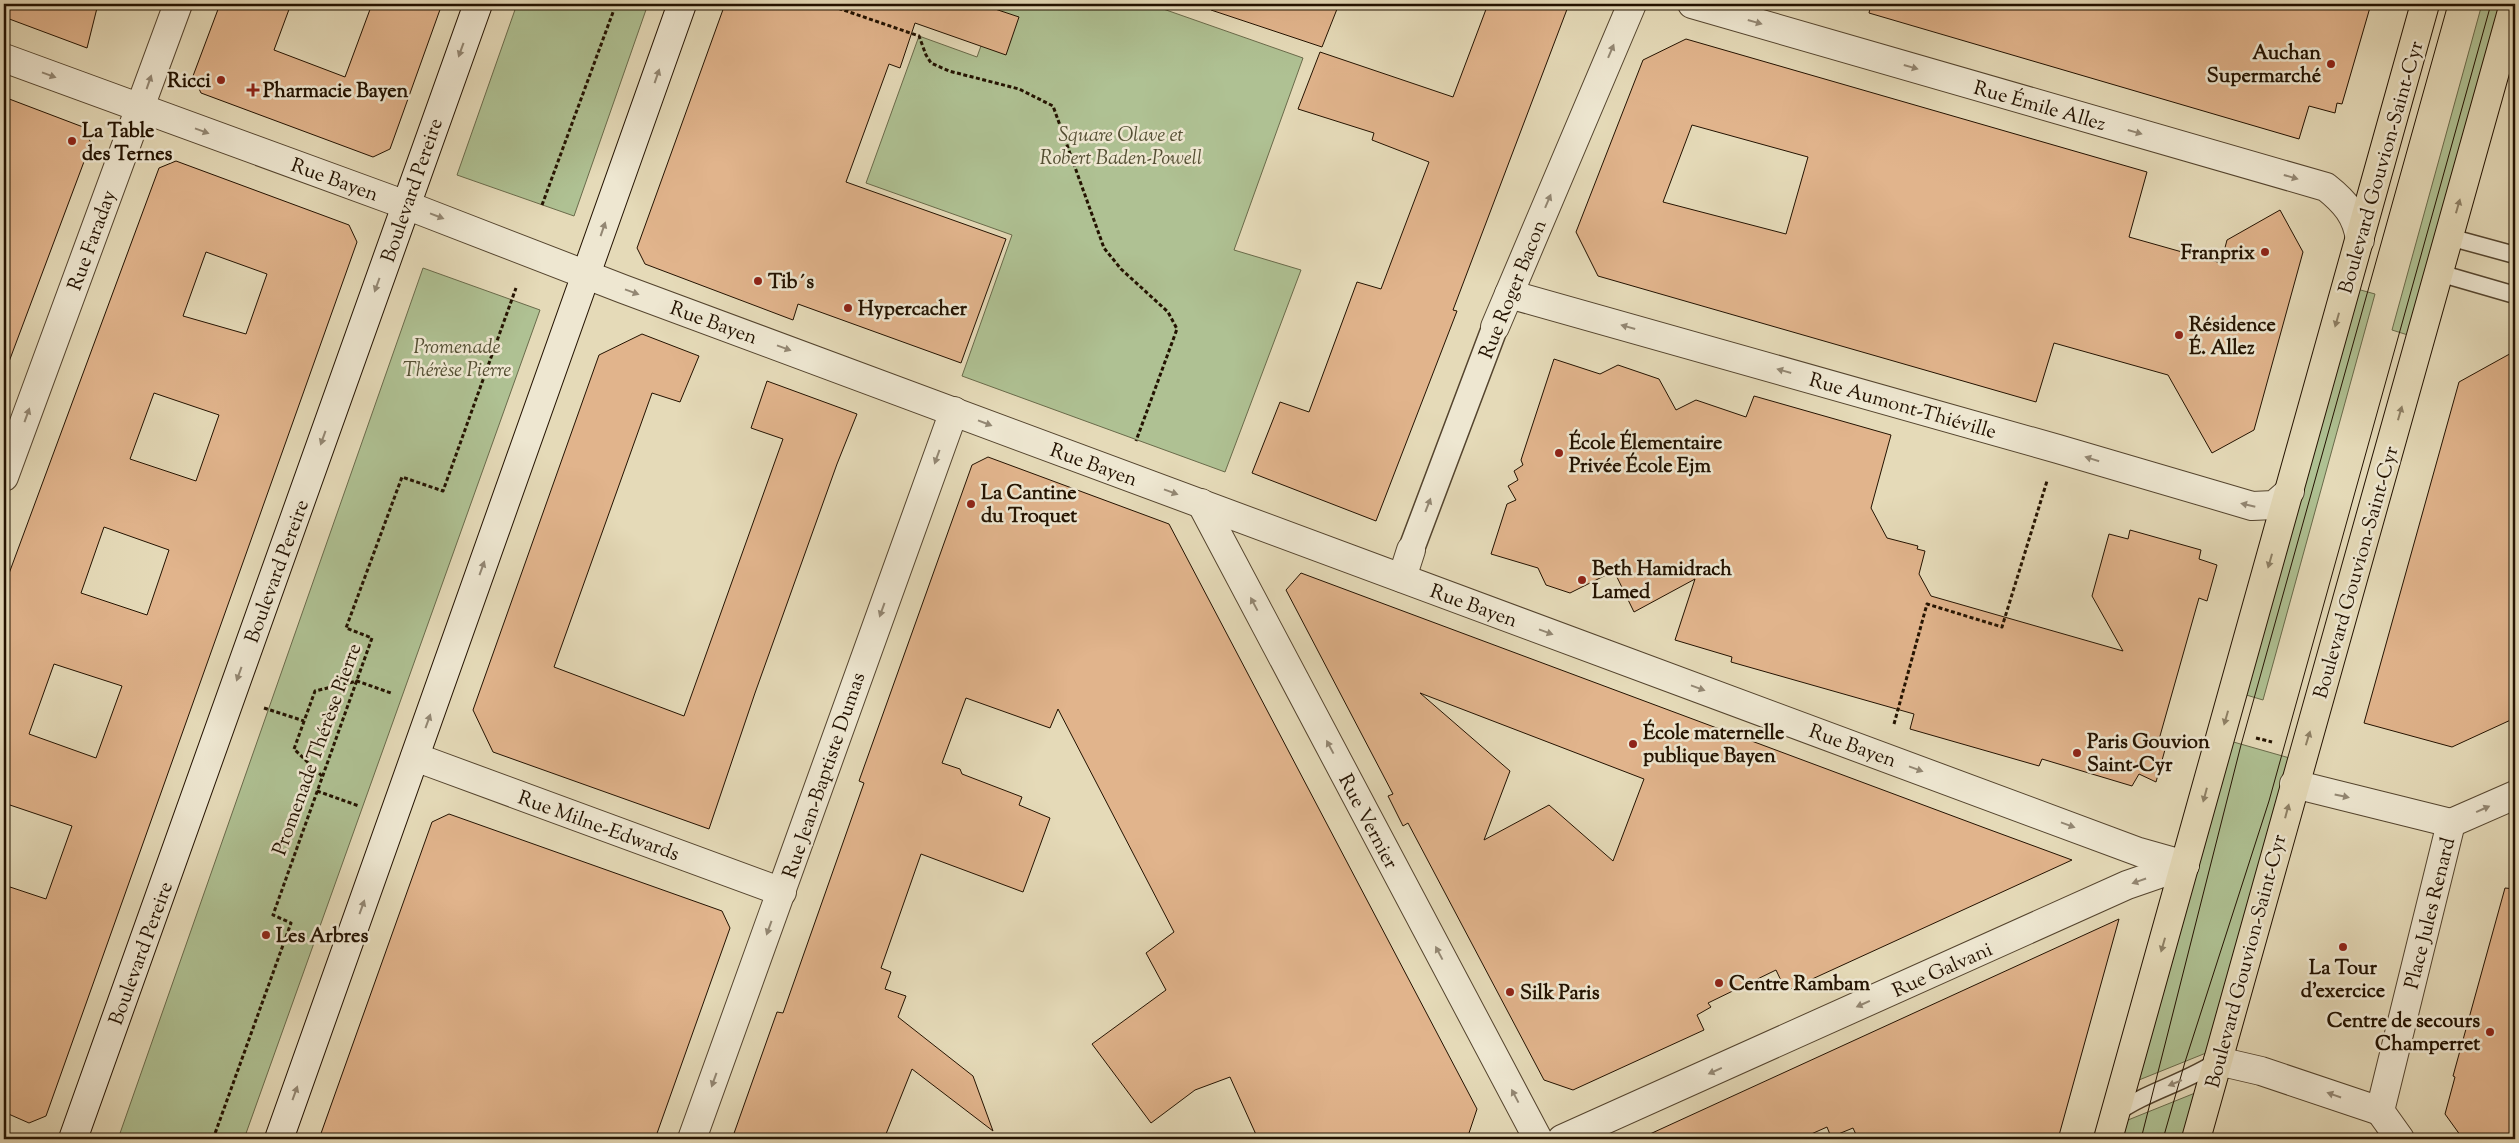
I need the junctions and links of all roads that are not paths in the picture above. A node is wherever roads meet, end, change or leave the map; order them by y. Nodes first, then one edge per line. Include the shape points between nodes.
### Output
1 (178, 4) edge
2 (478, 4) edge
3 (682, 4) edge
4 (1632, 4) edge
5 (1692, 4) edge
6 (2425, 4) edge
7 (2514, 4) edge
8 (4, 58) edge
9 (140, 109) junction
10 (406, 204) junction
11 (2449, 237) junction
12 (2360, 240) junction
13 (2515, 255) edge
14 (2439, 273) junction
15 (586, 274) junction
16 (1510, 294) junction
17 (2515, 295) edge
18 (1496, 326) joint
19 (954, 411) junction
20 (4, 477) edge
21 (2290, 491) junction
22 (1200, 503) junction
23 (1411, 550) joint
24 (1402, 578) junction
25 (415, 757) junction
26 (2294, 784) junction
27 (2515, 795) edge
28 (2451, 823) junction
29 (2186, 865) junction
30 (782, 892) junction
31 (2218, 1061) junction
32 (2380, 1111) junction
33 (2111, 1127) edge
34 (73, 1139) edge
35 (279, 1139) edge
36 (692, 1139) edge
37 (1538, 1139) edge
38 (1562, 1139) edge
39 (2196, 1139) edge
40 (2400, 1139) edge

9 -> 1 street, Rue Faraday
2 -> 10 street, Boulevard Pereire
15 -> 3 street
16 -> 4 street, Rue Roger Bacon
5 -> 12 street, Rue Émile Allez via 2326,187 2348,206
6 - 12 main road, Boulevard Gouvion-Saint-Cyr
11 -> 7 main road, Boulevard Gouvion-Saint-Cyr
8 -> 9 street, Rue Bayen
9 -> 10 street, Rue Bayen
20 -> 9 street, Rue Faraday
10 -> 15 street, Rue Bayen
10 -> 34 street, Boulevard Pereire
11 - 13 lane
11 - 14 main road, Boulevard Gouvion-Saint-Cyr
12 -> 21 main road, Boulevard Gouvion-Saint-Cyr
14 - 17 lane
26 -> 14 main road, Boulevard Gouvion-Saint-Cyr
15 -> 19 street, Rue Bayen
25 -> 15 street
16 - 18 street, Rue Roger Bacon
21 -> 16 street, Rue Aumont-Thiéville via 2274,505 2252,506
23 -> 18 street, Rue Roger Bacon
19 -> 22 street, Rue Bayen
19 -> 30 street, Rue Jean-Baptiste Dumas
21 -> 29 main road, Boulevard Gouvion-Saint-Cyr
22 - 24 street, Rue Bayen
37 -> 22 street, Rue Vernier
23 - 24 street, Rue Roger Bacon
24 -> 29 street, Rue Bayen via 2139,852
25 - 30 street, Rue Milne-Edwards
35 -> 25 street
26 -> 28 street, Place Jules Renard
31 -> 26 main road, Boulevard Gouvion-Saint-Cyr
28 -> 27 street
28 - 32 street, Place Jules Renard
29 -> 33 main road, Boulevard Gouvion-Saint-Cyr
29 -> 38 street, Rue Galvani via 2127,885
30 -> 36 street, Rue Jean-Baptiste Dumas
32 -> 31 street via 2261,1071
31 -> 33 lane via 2143,1097
31 - 39 main road, Boulevard Gouvion-Saint-Cyr
32 - 40 street

